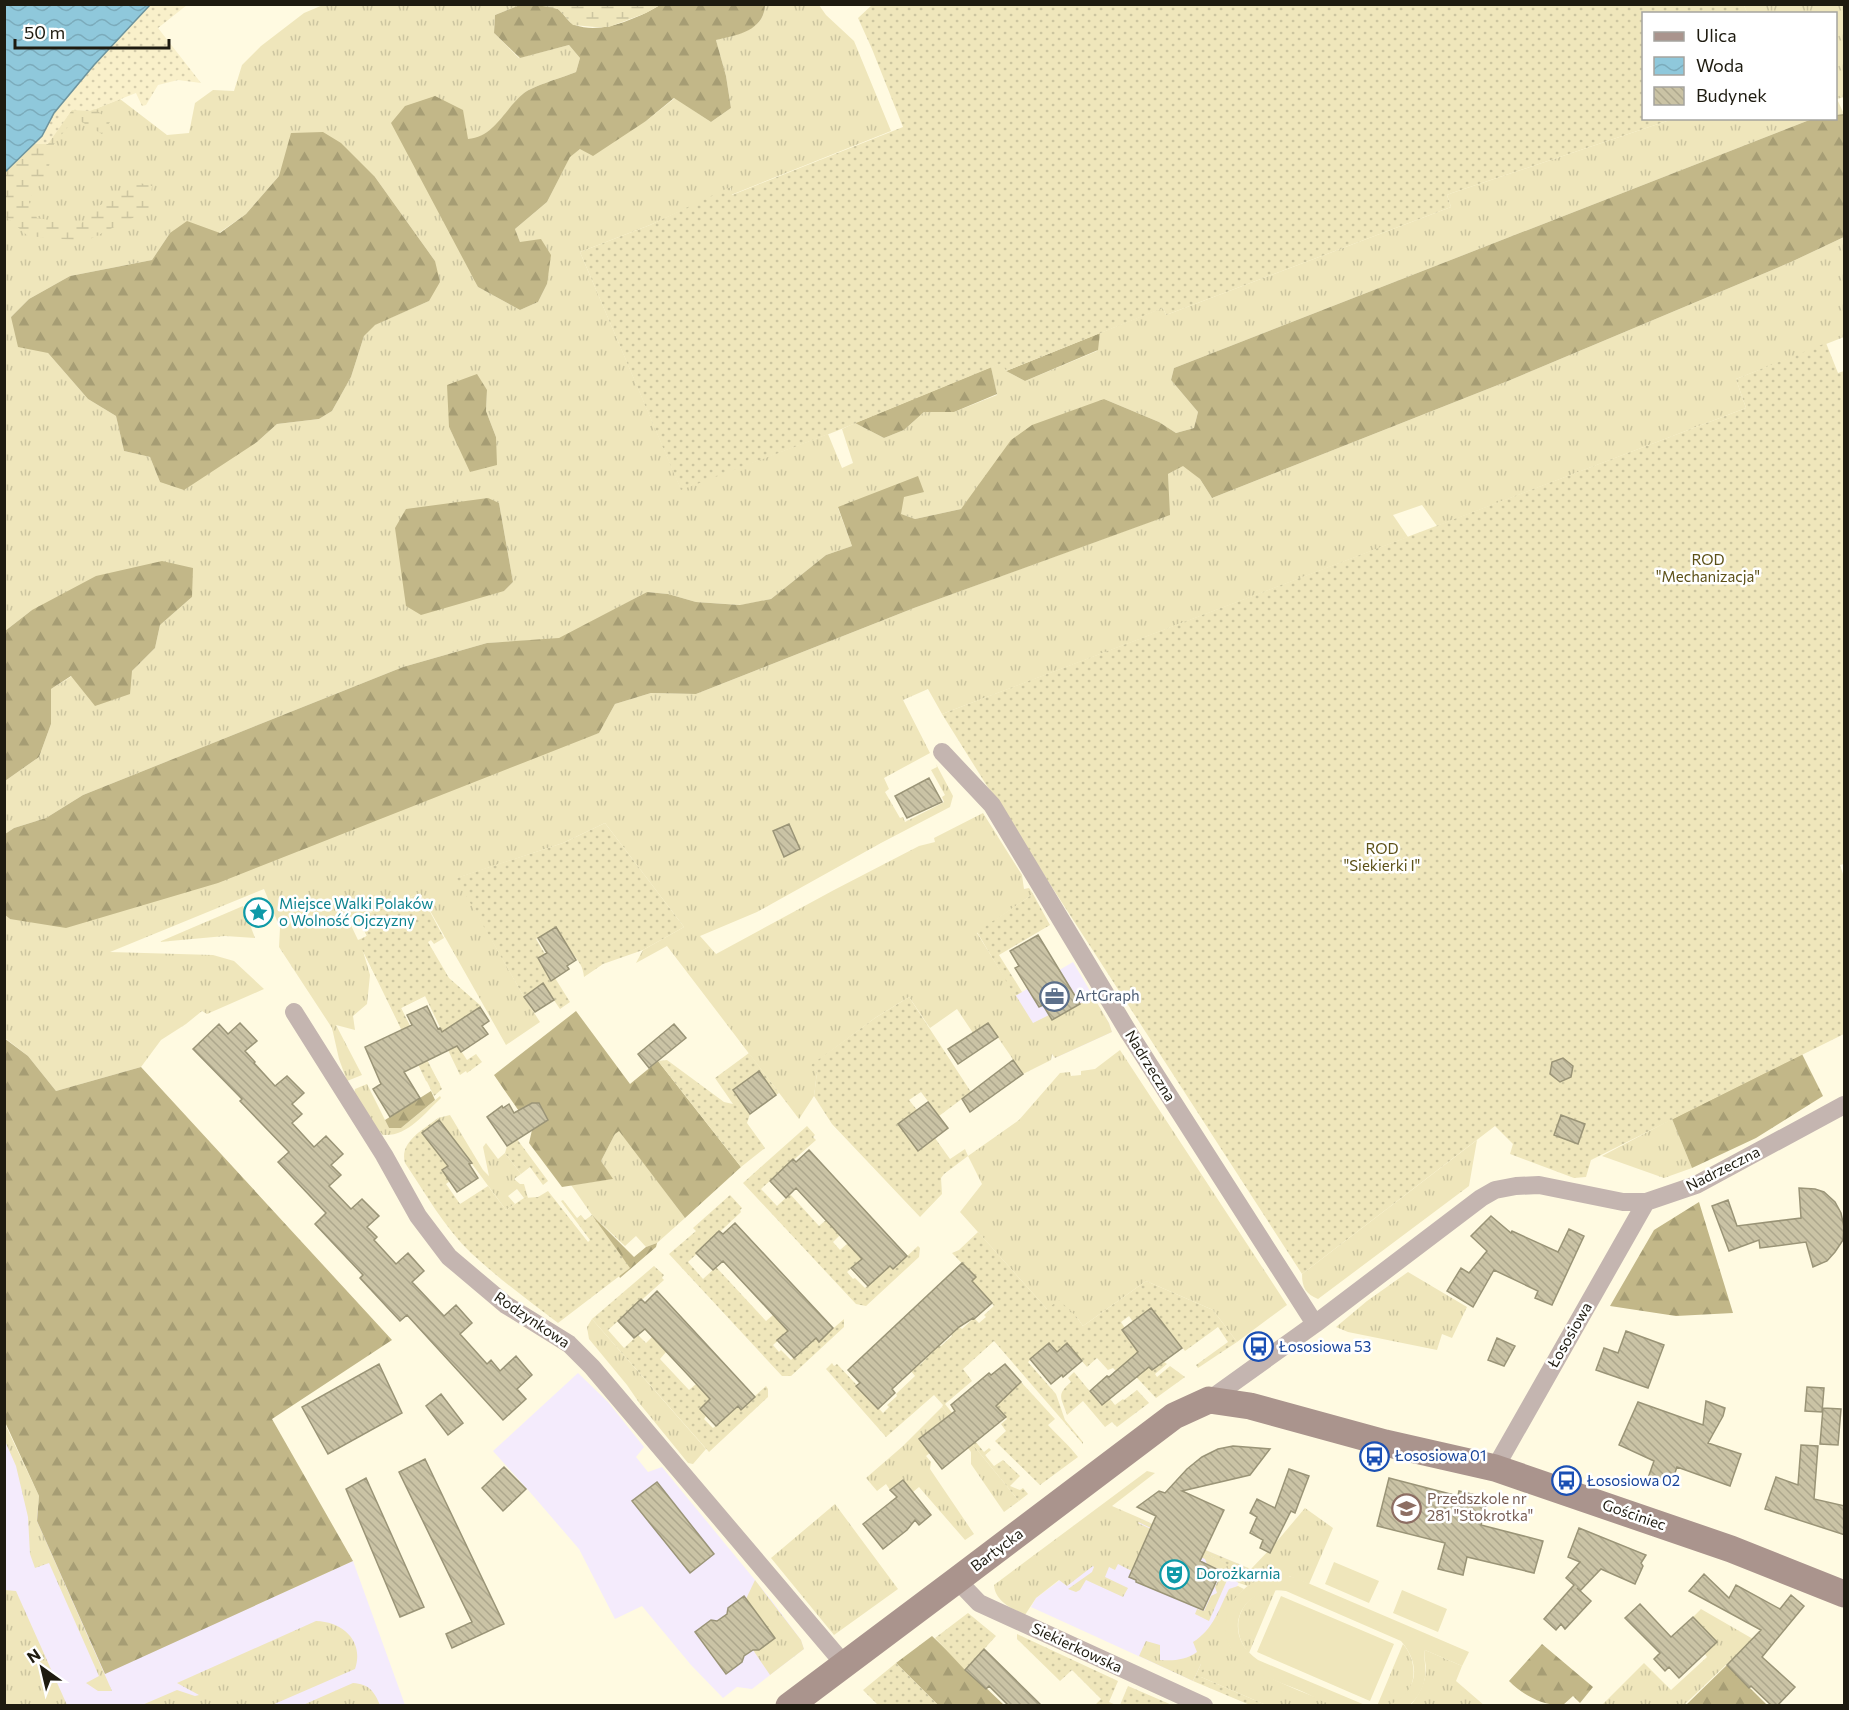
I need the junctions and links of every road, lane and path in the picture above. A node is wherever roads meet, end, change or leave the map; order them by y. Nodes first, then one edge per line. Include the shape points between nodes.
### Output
1 (942, 752) dead end
2 (294, 1012) dead end
3 (1845, 1105) edge
4 (1646, 1202) junction
5 (1315, 1324) junction
6 (1209, 1400) junction
7 (1495, 1468) junction
8 (957, 1580) junction
9 (1845, 1594) edge
10 (844, 1664) junction
11 (789, 1706) edge
12 (1204, 1706) edge

1 - 5 street, Nadrzeczna via 992,805 1129,1033
2 - 10 street, Rodzynkowa via 418,1216 449,1257 506,1305 569,1344 584,1359
3 - 4 street, Nadrzeczna via 1696,1185
4 - 5 street, Nadrzeczna via 1623,1202 1539,1185 1495,1190
4 - 7 street, Łososiowa
5 - 6 street, Nadrzeczna
6 - 7 street, Gościniec via 1258,1408
6 - 8 street, Bartycka via 1174,1416
7 - 9 street, Gościniec via 1731,1549
8 - 10 street, Bartycka
8 - 12 street, Siekierkowska via 979,1603
10 - 11 street, Bartycka

